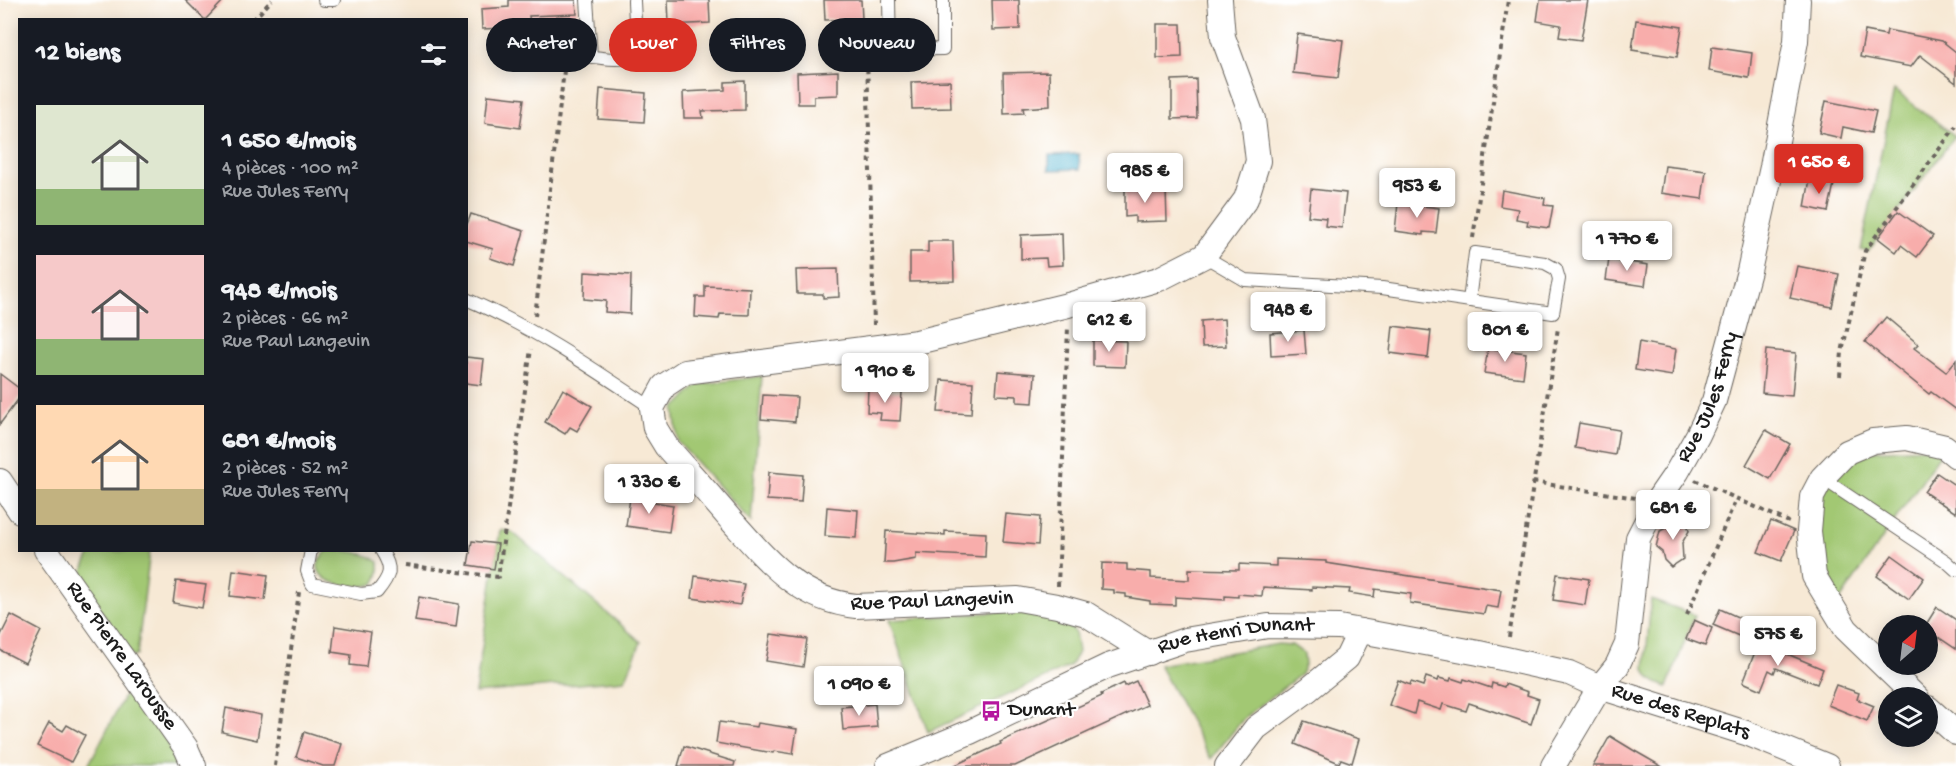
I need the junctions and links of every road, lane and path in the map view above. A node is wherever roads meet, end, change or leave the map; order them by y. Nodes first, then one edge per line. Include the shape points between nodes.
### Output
1 (272, 0) edge
2 (324, 0) edge
3 (334, 0) edge
4 (588, 0) edge
5 (634, 0) edge
6 (889, 0) edge
7 (943, 0) edge
8 (1220, 0) edge
9 (1508, 0) edge
10 (1798, 0) edge
11 (255, 18) edge
12 (589, 18) edge
13 (889, 18) edge
14 (936, 49) edge
15 (597, 57) edge
16 (564, 72) edge
17 (867, 72) edge
18 (1956, 126) edge
19 (1475, 253) junction
20 (1204, 256) junction
21 (468, 301) edge
22 (1469, 301) junction
23 (1068, 305) junction
24 (1553, 313) junction
25 (533, 338) junction
26 (874, 347) junction
27 (1840, 376) dead end
28 (652, 408) junction
29 (1956, 456) edge
30 (1677, 472) junction
31 (1822, 478) junction
32 (0, 481) edge
33 (1533, 482) junction
34 (1736, 499) junction
35 (1657, 501) junction
36 (18, 508) edge
37 (1809, 531) junction
38 (47, 552) edge
39 (311, 552) edge
40 (382, 552) edge
41 (389, 563) junction
42 (1956, 570) edge
43 (312, 584) junction
44 (1057, 606) junction
45 (1687, 615) dead end
46 (1360, 632) junction
47 (1148, 653) junction
48 (1505, 659) junction
49 (1600, 687) junction
50 (1906, 687) edge
51 (1938, 717) edge
52 (1956, 733) edge
53 (194, 766) edge
54 (275, 766) edge
55 (888, 766) edge
56 (1227, 766) edge
57 (1553, 766) edge
58 (1827, 766) edge

1 - 11 path
2 - 3 lane
4 - 12 lane
5 - 15 lane via 632,53 624,58
6 - 13 lane
7 - 14 lane via 943,49
8 - 20 street via 1222,37 1253,119 1258,161 1246,200
9 - 19 path via 1472,241
10 - 30 street, Rue Jules Ferry via 1789,81 1749,271 1714,401
16 - 25 path
17 - 26 path
18 - 27 path via 1865,251
19 - 22 lane
19 - 24 lane via 1545,263 1556,269 1559,279
20 - 22 lane via 1245,280 1382,288
20 - 23 street via 1159,279
21 - 25 lane via 507,317
22 - 24 lane
23 - 26 street via 917,342
23 - 44 path
24 - 33 path via 1558,324
25 - 28 lane
25 - 41 path via 498,578
26 - 28 street via 685,372 664,386
28 - 44 street, Rue Paul Langevin via 655,428 666,446 781,575 812,594 840,605 856,606 1018,599
29 - 31 street via 1945,447 1907,438 1874,441 1847,452
30 - 34 path
30 - 35 street, Rue Jules Ferry
31 - 37 street via 1812,497
31 - 42 lane
32 - 36 street
33 - 35 path
33 - 48 path
34 - 37 path
34 - 45 path
35 - 49 street, Rue Jules Ferry via 1638,538 1627,644 1617,666
37 - 50 street via 1814,576 1846,629
38 - 53 street, Rue Pierre Larousse via 186,748
39 - 43 lane via 307,571
40 - 41 lane
41 - 43 lane via 390,572 377,592 361,594
43 - 54 path via 298,593
44 - 47 street, Rue Paul Langevin via 1086,614
46 - 47 street, Rue Henri Dunant via 1339,627 1268,626 1185,640
46 - 48 street, Rue Henri Dunant
46 - 56 street via 1347,658 1256,728
47 - 55 street, Rue Henri Dunant via 1108,666
48 - 49 street, Rue Henri Dunant via 1569,673
49 - 57 street, Rue Jules Ferry
49 - 58 street, Rue des Replats via 1746,733
51 - 52 street

